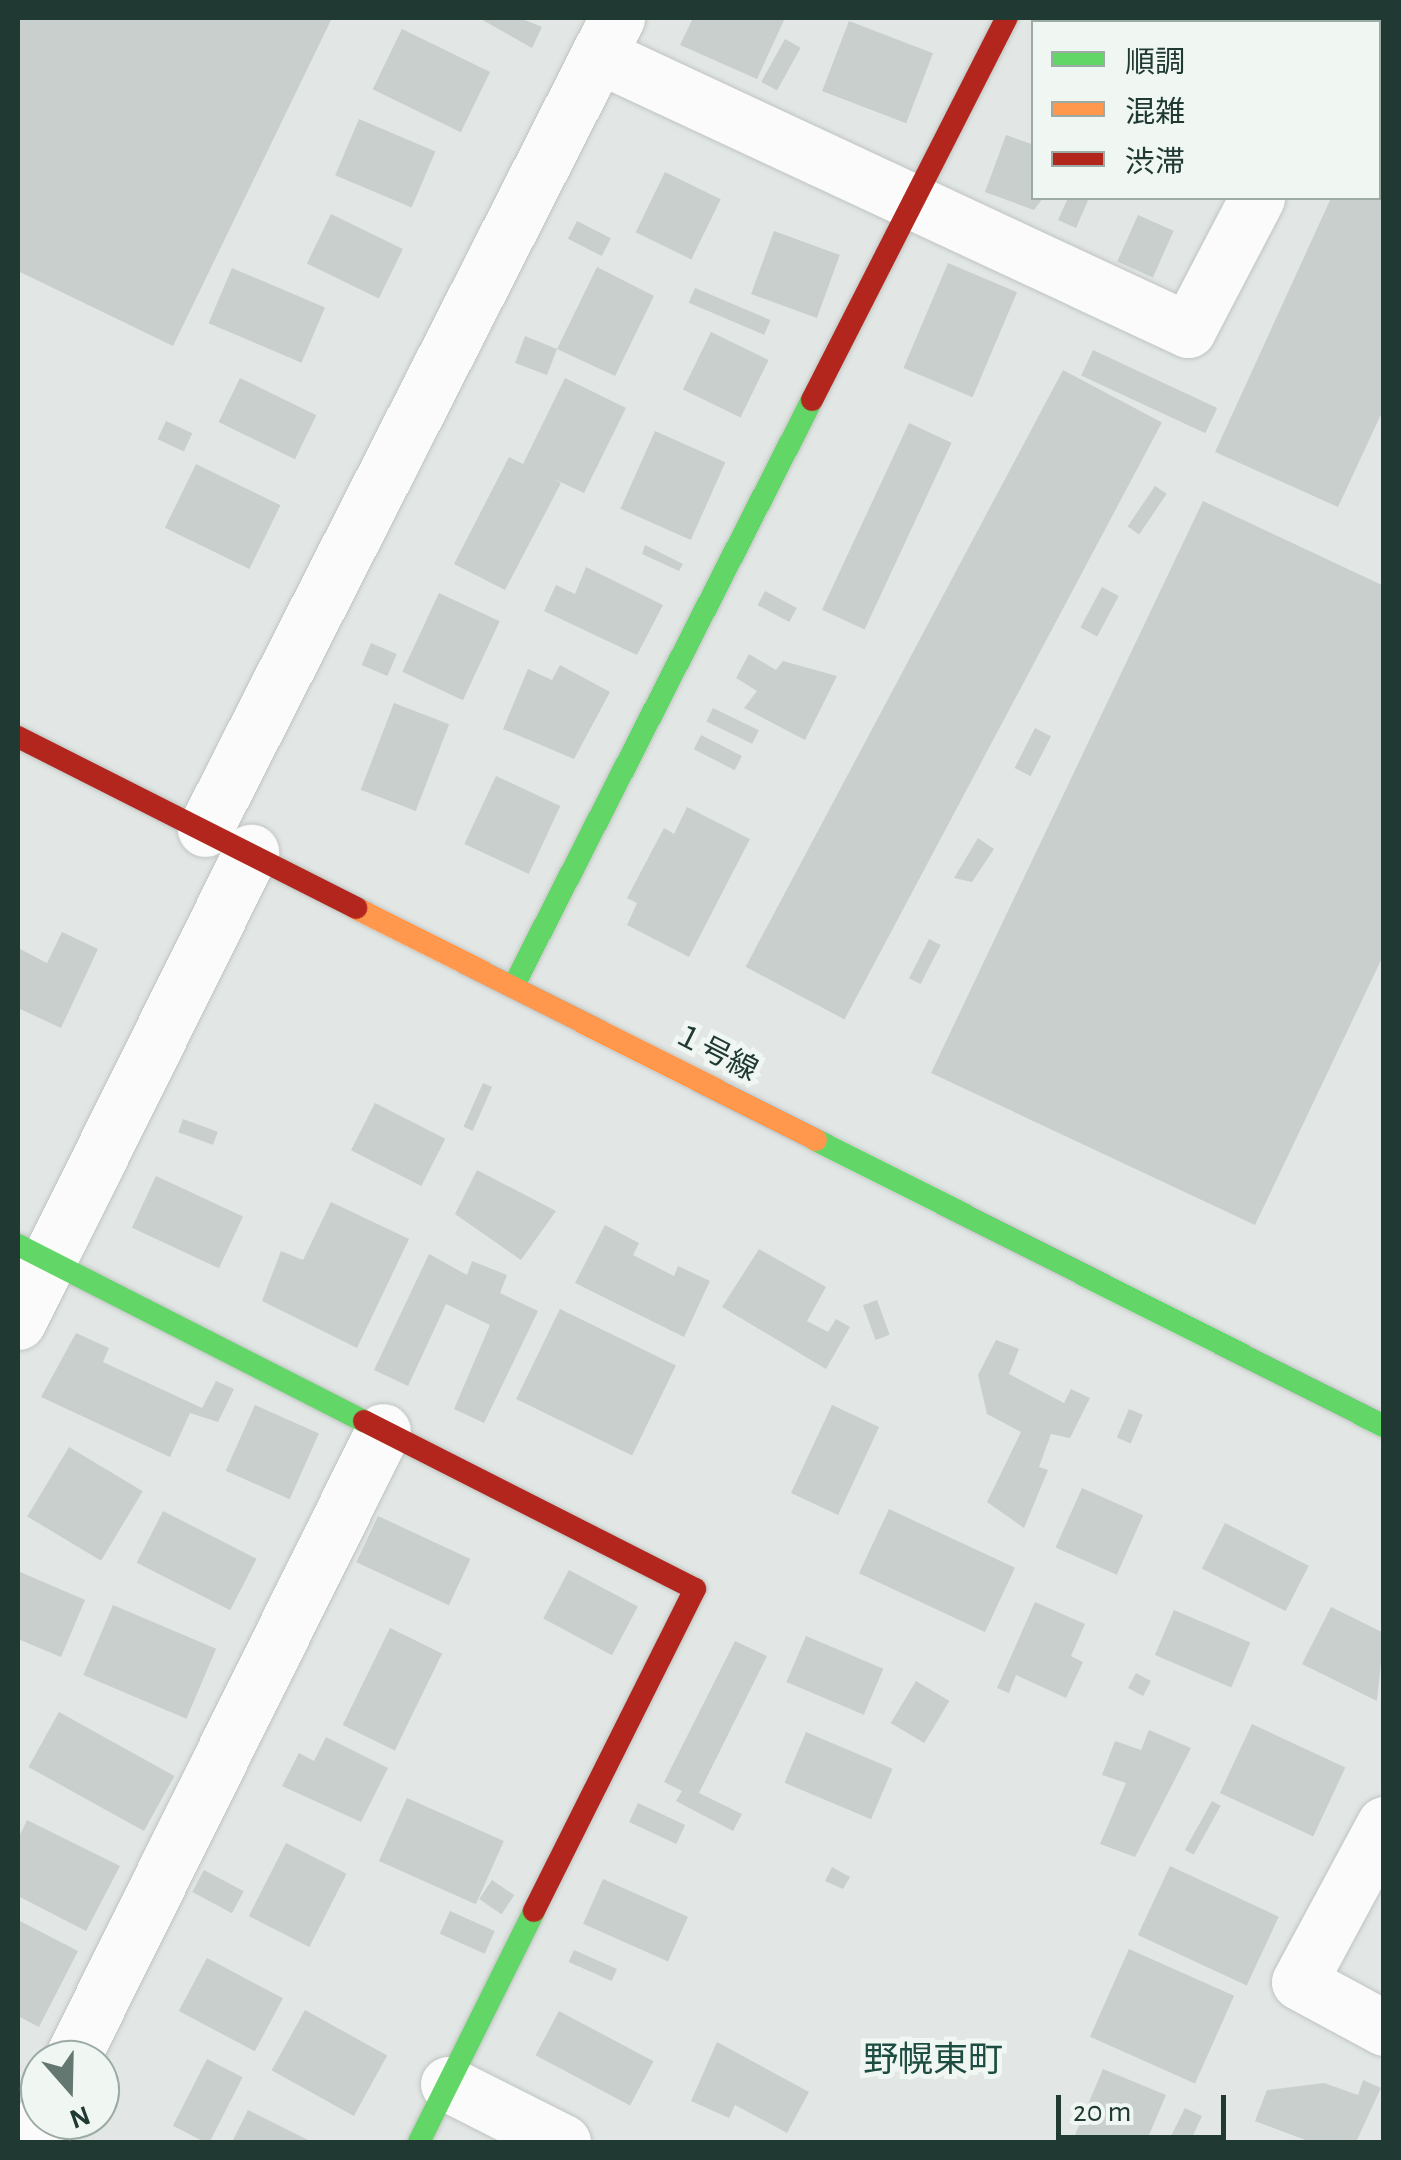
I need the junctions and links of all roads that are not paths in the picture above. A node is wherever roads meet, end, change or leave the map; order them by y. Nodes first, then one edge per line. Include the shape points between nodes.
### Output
1 (1007, 18) edge
2 (608, 36) edge
3 (1256, 200) edge
4 (913, 202) junction
5 (18, 737) edge
6 (228, 840) junction
7 (514, 986) junction
8 (33, 1253) edge
9 (18, 1322) edge
10 (1384, 1426) edge
11 (383, 1431) junction
12 (1384, 1824) edge
13 (1384, 2028) edge
14 (81, 2040) edge
15 (448, 2084) junction
16 (419, 2142) edge
17 (563, 2142) edge

1 - 4 street
2 - 4 street
2 - 6 street
3 - 4 street via 1188,330
4 - 7 street
5 - 6 street, １号線
6 - 7 street, １号線
6 - 8 street
7 - 10 street, １号線
8 - 9 street
8 - 11 street
11 - 14 street
11 - 15 street via 695,1589
12 - 13 street via 1299,1982
15 - 16 street
15 - 17 street

